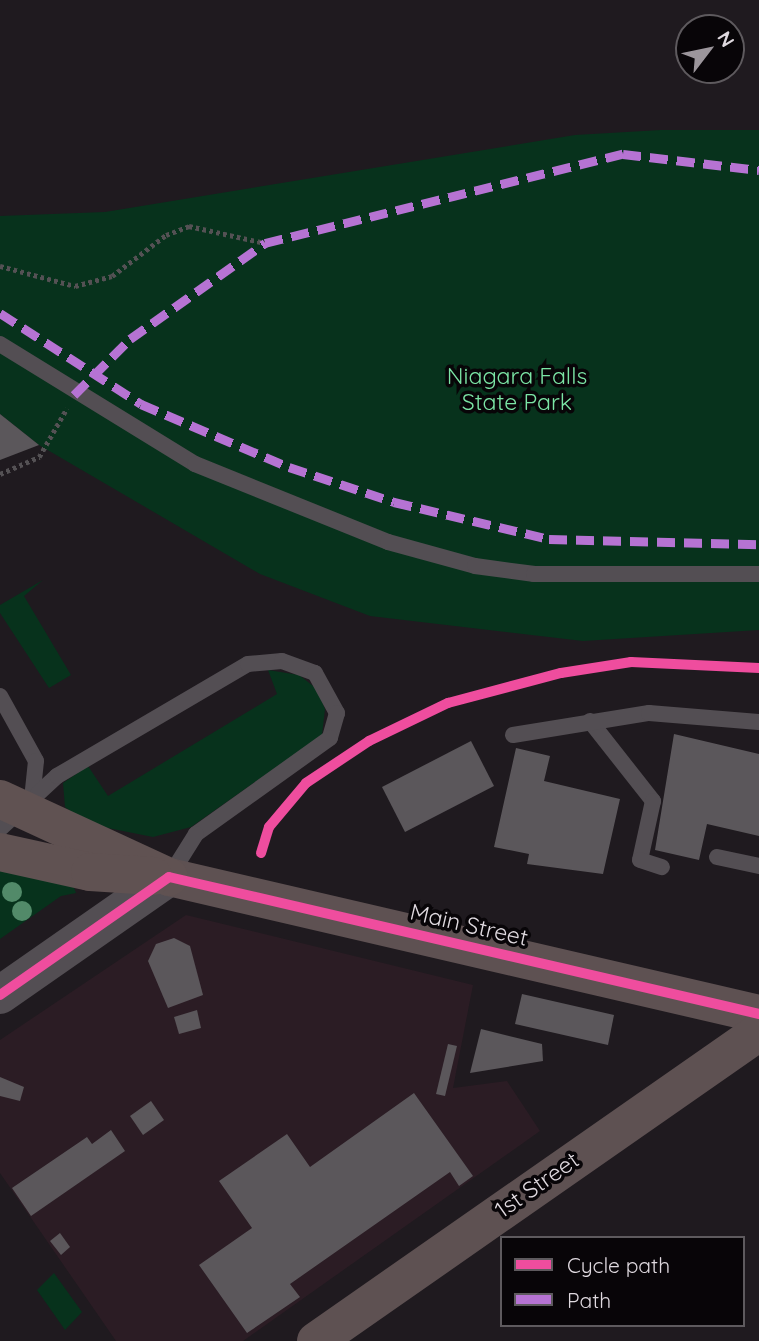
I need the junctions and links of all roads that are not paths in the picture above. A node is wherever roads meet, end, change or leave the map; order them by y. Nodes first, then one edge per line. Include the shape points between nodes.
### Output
1 (0, 344) edge
2 (759, 575) edge
3 (0, 696) edge
4 (590, 721) junction
5 (759, 722) edge
6 (513, 735) dead end
7 (13, 810) edge
8 (0, 852) edge
9 (717, 857) dead end
10 (759, 866) edge
11 (662, 867) dead end
12 (169, 877) junction
13 (0, 995) edge
14 (759, 1014) edge
15 (759, 1032) edge
16 (316, 1341) edge

1 - 2 lane via 74,395 230,481 445,559 534,574
3 - 7 lane via 36,761
4 - 5 lane via 649,713
4 - 6 lane
4 - 11 lane via 653,801 640,860
7 - 12 highway
7 - 12 lane via 66,771 248,664 282,661 315,673 334,701 330,738 196,834
8 - 12 highway via 90,872
9 - 10 lane
12 - 13 main road
12 - 14 main road, Main Street
15 - 16 main road, 1st Street

